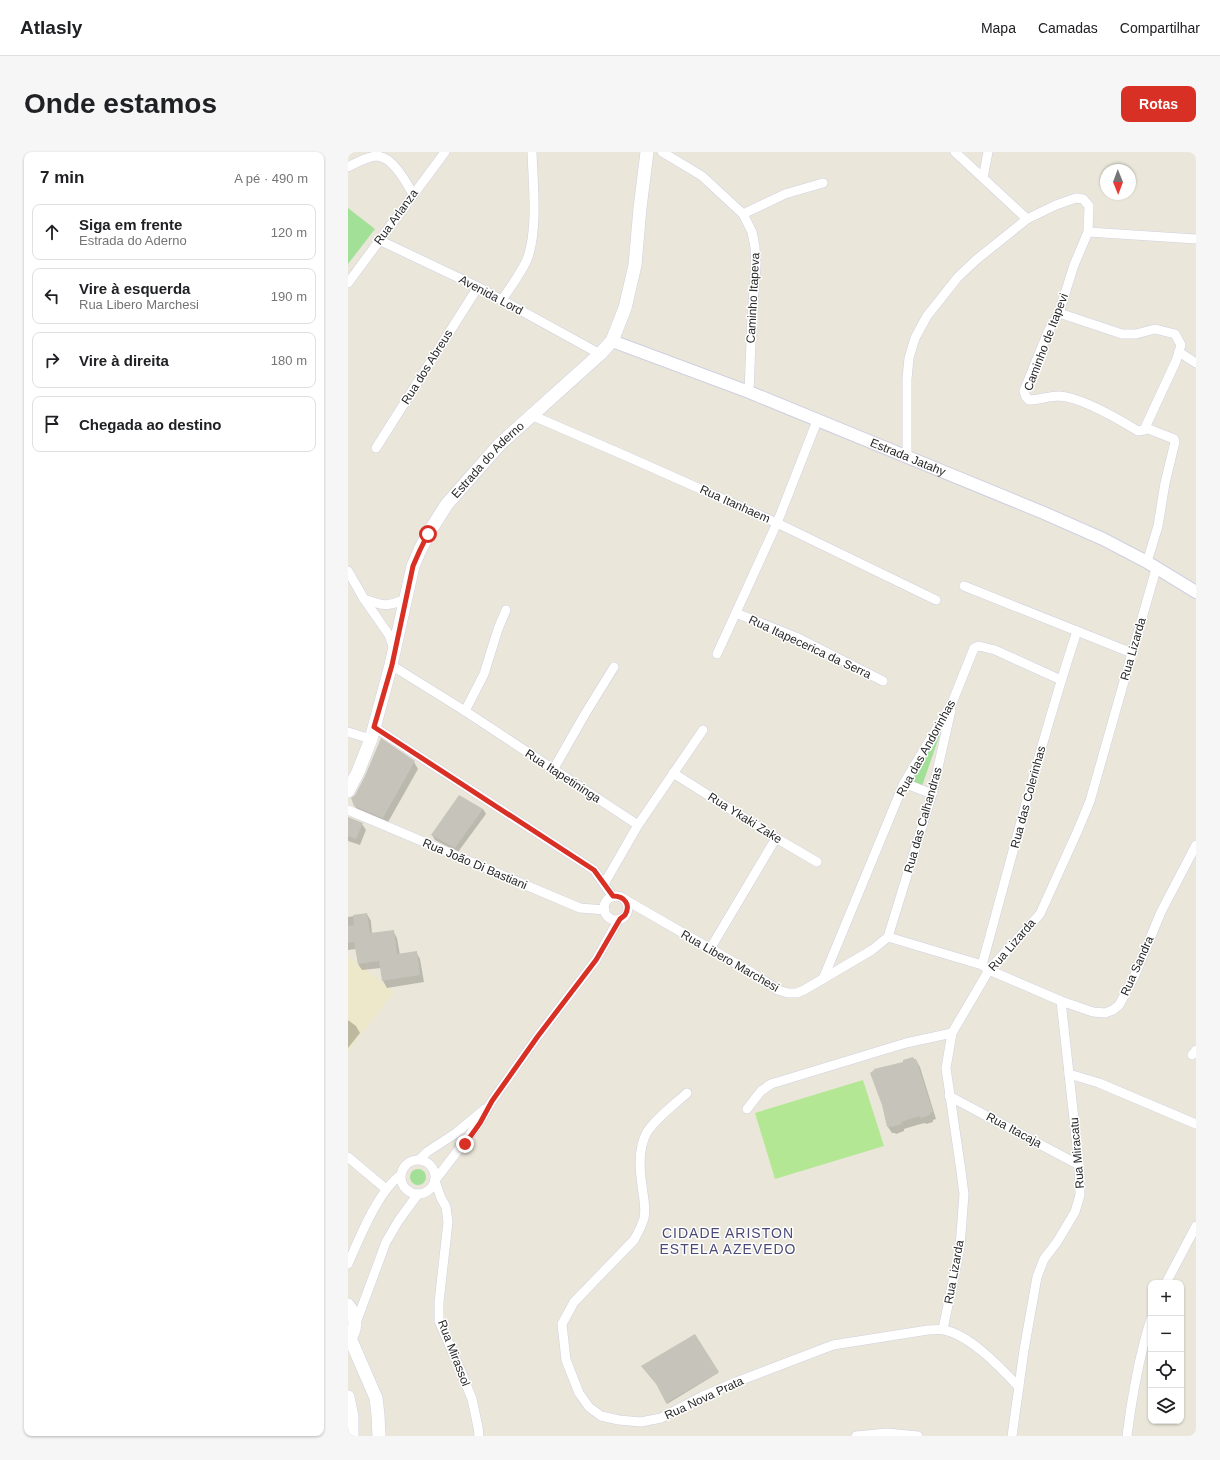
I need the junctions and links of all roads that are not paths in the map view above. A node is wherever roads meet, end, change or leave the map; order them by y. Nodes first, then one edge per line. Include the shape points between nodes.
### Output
1 (445, 152) edge
2 (532, 152) edge
3 (647, 152) edge
4 (662, 152) edge
5 (955, 152) edge
6 (988, 152) edge
7 (348, 167) edge
8 (983, 178) junction
9 (823, 183) dead end
10 (413, 194) junction
11 (743, 214) junction
12 (1027, 219) junction
13 (1088, 232) junction
14 (1196, 239) edge
15 (379, 240) junction
16 (348, 282) edge
17 (478, 287) junction
18 (502, 300) junction
19 (1059, 313) junction
20 (612, 341) junction
21 (1179, 352) junction
22 (600, 354) junction
23 (1196, 363) edge
24 (749, 392) junction
25 (531, 415) junction
26 (817, 420) junction
27 (1146, 428) junction
28 (1174, 439) joint
29 (376, 448) dead end
30 (907, 456) junction
31 (777, 523) junction
32 (1151, 565) junction
33 (348, 571) edge
34 (964, 586) dead end
35 (1196, 592) edge
36 (364, 599) junction
37 (406, 599) junction
38 (936, 600) dead end
39 (506, 610) dead end
40 (736, 614) junction
41 (1077, 630) junction
42 (394, 649) junction
43 (1132, 653) junction
44 (717, 654) dead end
45 (392, 665) junction
46 (614, 667) dead end
47 (1061, 680) junction
48 (883, 681) dead end
49 (952, 702) junction
50 (465, 711) junction
51 (703, 730) dead end
52 (348, 732) edge
53 (372, 733) junction
54 (553, 770) junction
55 (673, 773) junction
56 (904, 783) junction
57 (348, 791) edge
58 (932, 794) junction
59 (348, 810) edge
60 (638, 825) junction
61 (776, 838) junction
62 (1196, 845) edge
63 (817, 862) dead end
64 (604, 884) junction
65 (613, 896) junction
66 (624, 899) junction
67 (604, 910) junction
68 (620, 919) junction
69 (888, 937) junction
70 (710, 948) junction
71 (986, 967) junction
72 (823, 979) junction
73 (1061, 1001) junction
74 (952, 1032) junction
75 (1069, 1074) junction
76 (687, 1093) dead end
77 (949, 1096) junction
78 (488, 1107) junction
79 (747, 1109) dead end
80 (1196, 1124) edge
81 (348, 1157) edge
82 (420, 1159) junction
83 (1079, 1165) junction
84 (401, 1175) junction
85 (436, 1180) junction
86 (386, 1189) junction
87 (421, 1194) junction
88 (441, 1198) junction
89 (1196, 1226) edge
90 (348, 1264) edge
91 (1168, 1280) edge
92 (348, 1305) edge
93 (943, 1329) junction
94 (1148, 1331) edge
95 (351, 1335) edge
96 (1019, 1387) junction
97 (348, 1397) edge
98 (352, 1436) edge
99 (379, 1436) edge
100 (479, 1436) edge
101 (856, 1436) edge
102 (918, 1436) edge
103 (1012, 1436) edge
104 (1127, 1436) edge

1 - 10 street, Rua Arlanza
2 - 18 street via 532,242 527,259
3 - 20 main road, Estrada do Aderno via 636,265 625,308
4 - 11 street, Caminho Itapeva via 702,176
5 - 8 street
6 - 8 street
7 - 10 street via 377,156 386,158
8 - 12 street
9 - 11 street via 772,199
10 - 15 street, Rua Arlanza
11 - 24 street, Caminho Itapeva via 752,232 756,266
12 - 13 street, Caminho de Itapevi via 1056,205 1076,198 1084,199 1089,206
12 - 30 street via 958,277 920,327 909,358
13 - 14 street
13 - 19 street, Caminho de Itapevi via 1074,265
15 - 16 street, Rua Arlanza
15 - 17 street, Avenida Lord
17 - 18 street, Avenida Lord
17 - 29 street, Rua dos Abreus
18 - 22 street, Avenida Lord
19 - 21 street via 1122,334 1155,330 1175,334 1181,345
19 - 27 street, Caminho de Itapevi via 1048,332 1024,391 1027,399 1039,400 1061,396 1117,418 1138,432
20 - 22 main road, Estrada do Aderno
20 - 24 street, Estrada Jatahy
21 - 23 street
21 - 27 street
22 - 25 main road, Estrada do Aderno
24 - 26 street, Estrada Jatahy
25 - 31 street, Rua Itanhaem
25 - 37 main road, Estrada do Aderno via 500,444 447,504 413,566
26 - 30 street, Estrada Jatahy
26 - 31 street
27 - 28 street, Caminho de Itapevi
28 - 32 street, Rua Lizarda
30 - 32 street, Estrada Jatahy via 1103,539
31 - 38 street, Rua Itanhaem
31 - 40 street
32 - 35 street, Estrada Jatahy
32 - 43 street, Rua Lizarda
33 - 36 street
34 - 41 street
36 - 37 street via 386,605
36 - 42 street via 389,635
37 - 42 main road, Estrada do Aderno
39 - 50 street via 484,674
40 - 44 street
40 - 48 street, Rua Itapecerica da Serra via 798,638
41 - 43 street
41 - 47 street, Rua das Colerinhas
42 - 45 main road, Estrada do Aderno
43 - 71 street, Rua Lizarda via 1090,801 1040,914
45 - 50 street, Rua Itapetininga
45 - 53 main road, Estrada do Aderno
46 - 54 street
47 - 49 street, Rua das Andorinhas via 995,650 979,646 974,648 971,654
47 - 71 street, Rua das Colerinhas via 1027,796
49 - 56 street, Rua das Andorinhas
49 - 58 street, Rua das Calhandras
50 - 54 street, Rua Itapetininga
51 - 55 street
52 - 53 street
53 - 57 main road, Estrada do Aderno
53 - 64 street via 594,870
54 - 60 street, Rua Itapetininga
55 - 60 street
55 - 61 street, Rua Ykaki Zake
56 - 58 street
56 - 72 street, Rua das Andorinhas
58 - 69 street, Rua das Calhandras
59 - 67 street, Rua João Di Bastiani via 580,908
60 - 64 street
61 - 63 street, Rua Ykaki Zake
61 - 70 street
62 - 73 street, Rua Sandra via 1169,896 1119,1005 1105,1013 1093,1012
64 - 65 street
65 - 66 street
65 - 67 street via 605,903
66 - 68 street via 628,909
66 - 70 street, Rua Libero Marchesi
67 - 68 street via 608,917
68 - 78 street via 596,960
69 - 71 street
69 - 72 street, Rua Libero Marchesi via 872,950
70 - 72 street, Rua Libero Marchesi via 788,994 797,993
71 - 73 street, Rua Sandra
71 - 74 street, Rua Lizarda
73 - 75 street, Rua Miracatu
74 - 77 street, Rua Lizarda via 946,1068
74 - 79 street via 906,1042 771,1084 761,1091
75 - 80 street via 1099,1083
75 - 83 street, Rua Miracatu
76 - 93 street, Rua Nova Prata via 663,1114 648,1132 641,1146 640,1165 645,1207 640,1229 634,1240 574,1302 562,1324 568,1366 579,1393 589,1407 601,1416 619,1420 641,1422 661,1418 729,1385 833,1345
77 - 83 street, Rua Itacaja
77 - 93 street, Rua Lizarda via 964,1194 960,1247
78 - 82 street
78 - 85 street via 480,1123
81 - 86 street
82 - 84 street via 405,1165
82 - 85 street via 430,1164 436,1173
83 - 96 street, Rua Miracatu via 1080,1195 1075,1212 1044,1259 1037,1277
84 - 86 street
84 - 87 street via 404,1186 413,1193
85 - 87 street via 431,1189
85 - 88 street, Rua Mirassol
86 - 90 street
87 - 88 street
87 - 95 street via 399,1220 386,1242
88 - 100 street, Rua Mirassol via 446,1207 448,1222 438,1302 439,1321 472,1399
89 - 91 street
92 - 95 main road via 353,1313
93 - 96 street, Rua Nova Prata via 960,1335 984,1353
94 - 104 street
95 - 99 main road via 376,1398
96 - 103 street, Rua Miracatu
97 - 98 main road
101 - 102 street via 887,1433

